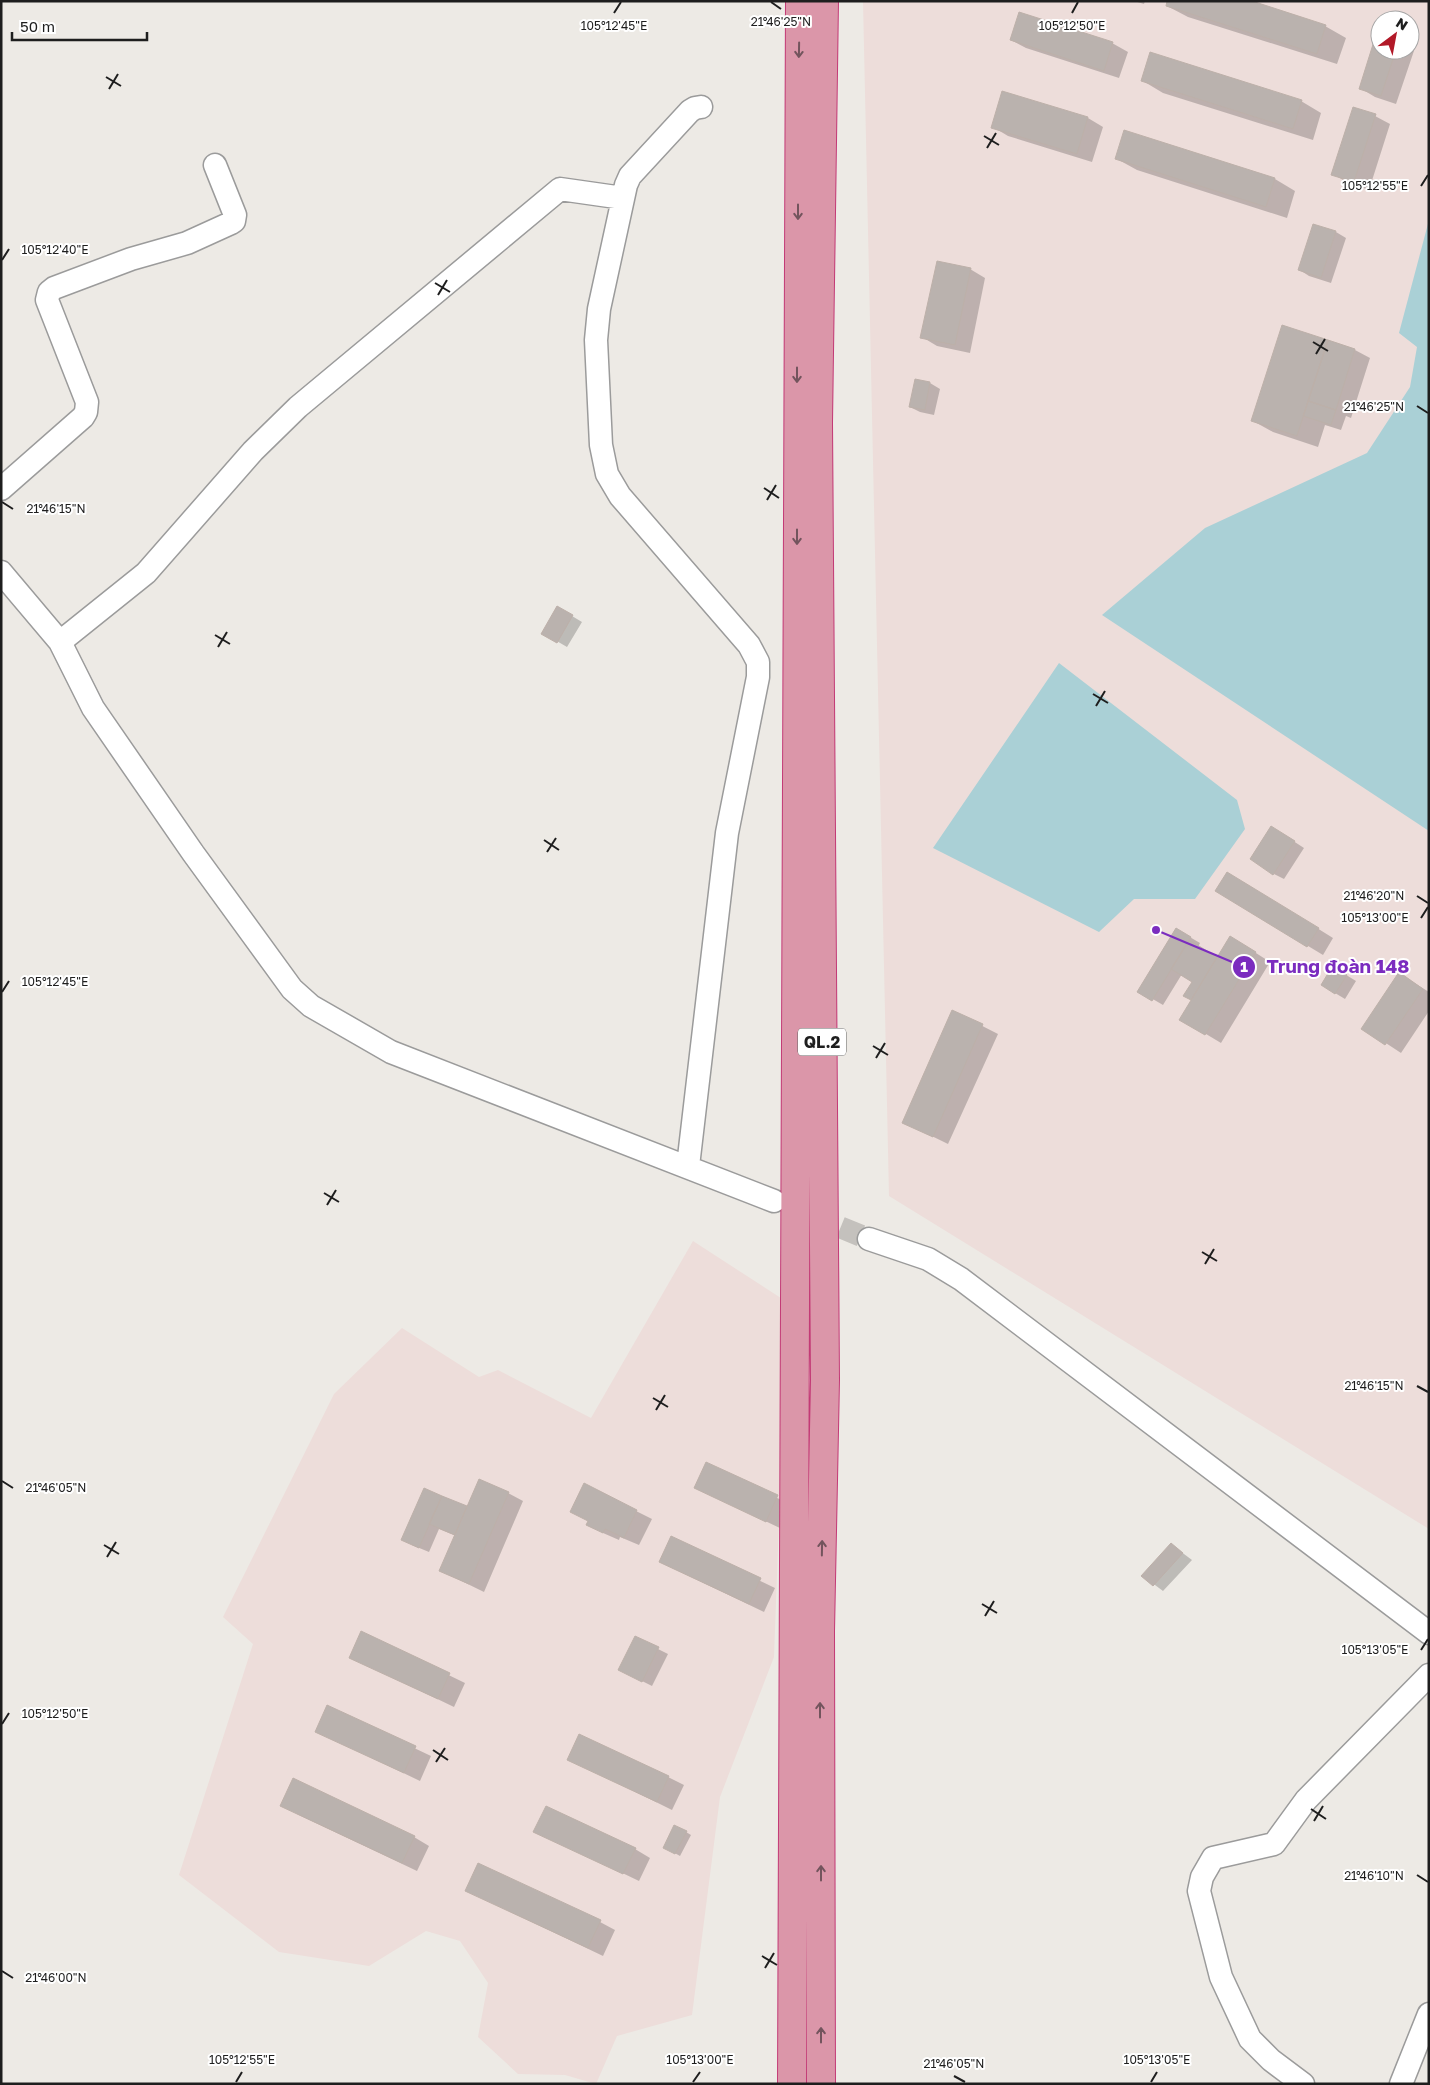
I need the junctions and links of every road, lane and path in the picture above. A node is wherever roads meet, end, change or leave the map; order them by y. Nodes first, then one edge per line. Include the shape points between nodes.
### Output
1 (800, 1) edge
2 (824, 1) edge
3 (701, 107) dead end
4 (215, 165) dead end
5 (623, 198) junction
6 (1, 489) edge
7 (1, 572) edge
8 (60, 642) junction
9 (688, 1166) junction
10 (774, 1201) dead end
11 (869, 1239) tunnel mouth
12 (1429, 1633) edge
13 (1429, 1674) edge
14 (1429, 2014) edge
15 (792, 2084) edge
16 (821, 2084) edge
17 (1303, 2084) edge
18 (1401, 2084) edge

1 -> 15 highway, QL.2
16 -> 2 highway, QL.2 via 820,1631 825,1380 818,423
3 - 5 street via 690,111 636,167
4 - 6 street via 235,215 232,223 187,243 131,259 49,292 47,300 87,402 86,412
5 - 8 street via 560,188 298,407 253,451 146,573
5 - 9 street via 599,309 596,340 601,445 607,474 620,496 749,645 758,662 758,677 727,833
7 - 8 street
8 - 9 street via 104,724 287,981 311,1006 391,1052
9 - 10 street
11 - 12 street via 928,1260 961,1279
13 - 17 street via 1306,1800 1274,1844 1213,1858 1202,1876 1200,1891 1221,1977 1242,2025 1250,2039 1271,2060
14 - 18 street

